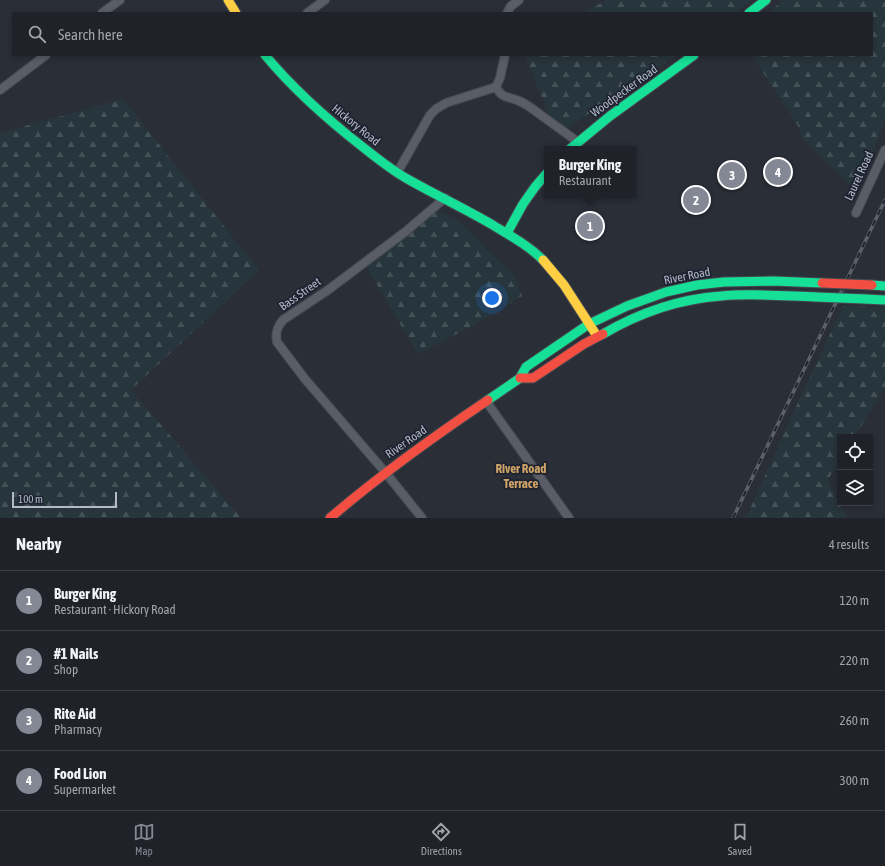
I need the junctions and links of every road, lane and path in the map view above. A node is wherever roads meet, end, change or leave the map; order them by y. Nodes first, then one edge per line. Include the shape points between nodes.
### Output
1 (120, 0) edge
2 (228, 0) edge
3 (325, 0) edge
4 (519, 0) edge
5 (766, 0) edge
6 (103, 12) edge
7 (235, 12) edge
8 (308, 12) edge
9 (508, 12) edge
10 (750, 12) edge
11 (45, 56) edge
12 (266, 56) edge
13 (505, 56) edge
14 (693, 56) edge
15 (496, 87) junction
16 (0, 90) edge
17 (578, 142) junction
18 (573, 146) edge
19 (885, 150) edge
20 (397, 173) junction
21 (544, 176) edge
22 (445, 198) junction
23 (856, 213) dead end
24 (507, 233) junction
25 (885, 286) edge
26 (885, 300) edge
27 (589, 324) junction
28 (597, 336) junction
29 (520, 378) junction
30 (486, 401) junction
31 (385, 472) junction
32 (330, 518) edge
33 (422, 518) edge
34 (569, 518) edge

1 - 6 street
2 - 7 main road
3 - 8 street
4 - 9 street
5 - 10 main road
11 - 16 street
12 - 20 main road, Hickory Road via 294,88 319,111
13 - 15 street
14 - 17 main road, Woodpecker Road
15 - 17 street via 502,96 528,106
15 - 20 street via 446,103 436,109 430,115
17 - 18 main road, Woodpecker Road
19 - 23 street, Laurel Road
20 - 22 main road, Hickory Road
21 - 24 main road via 523,204
22 - 24 main road, Hickory Road
22 - 31 street, Bass Street via 405,232 328,290 283,320 276,331 277,342 291,361
24 - 27 main road via 548,266 568,290
25 - 27 main road, River Road, bridge via 773,281 697,285 650,297
26 - 28 main road, River Road, bridge via 741,294 703,298 648,312
27 - 28 main road
27 - 29 main road, River Road via 526,367
28 - 29 main road, River Road via 533,378
29 - 30 main road, River Road
30 - 31 main road, River Road
30 - 34 street
31 - 32 main road, River Road
31 - 33 street, Bass Street

